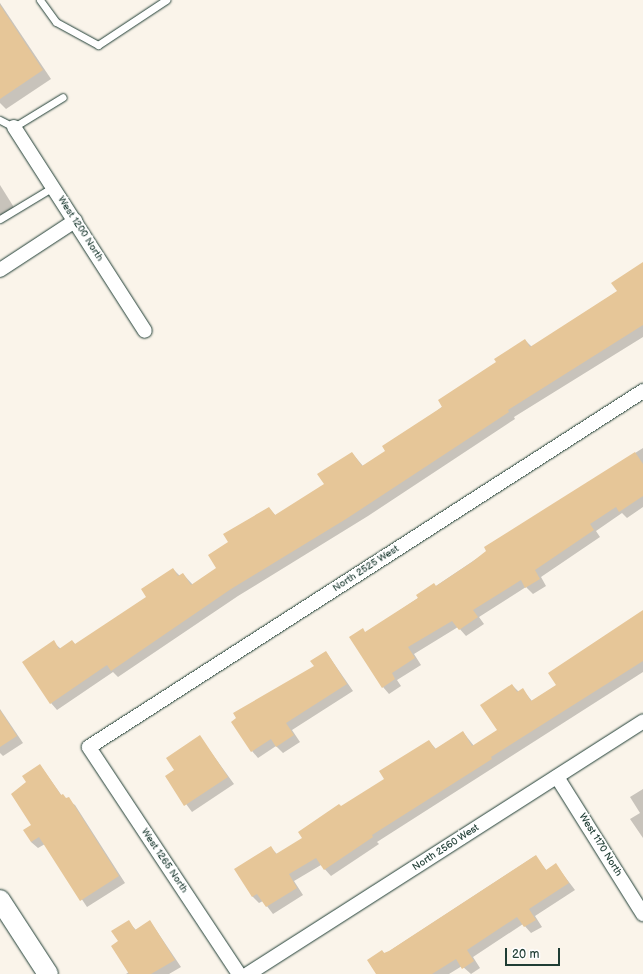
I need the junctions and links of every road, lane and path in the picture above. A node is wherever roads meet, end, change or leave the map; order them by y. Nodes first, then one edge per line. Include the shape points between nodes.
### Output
1 (40, 0) edge
2 (166, 0) edge
3 (63, 97) dead end
4 (0, 120) edge
5 (14, 127) junction
6 (53, 187) junction
7 (0, 220) edge
8 (75, 221) junction
9 (0, 270) edge
10 (145, 331) dead end
11 (643, 391) edge
12 (643, 721) edge
13 (89, 747) joint
14 (557, 777) junction
15 (0, 900) edge
16 (643, 914) edge
17 (48, 974) edge
18 (239, 974) edge
19 (248, 974) edge

1 - 2 lane via 56,22 98,44
3 - 5 lane
4 - 5 lane
5 - 6 street, West 1200 North
6 - 7 lane
6 - 8 street, West 1200 North
8 - 9 street
8 - 10 street, West 1200 North
11 - 13 street, North 2525 West
12 - 14 street, North 2560 West
13 - 18 street, West 1265 North
14 - 16 street, West 1170 North
14 - 19 street, North 2560 West
15 - 17 street

